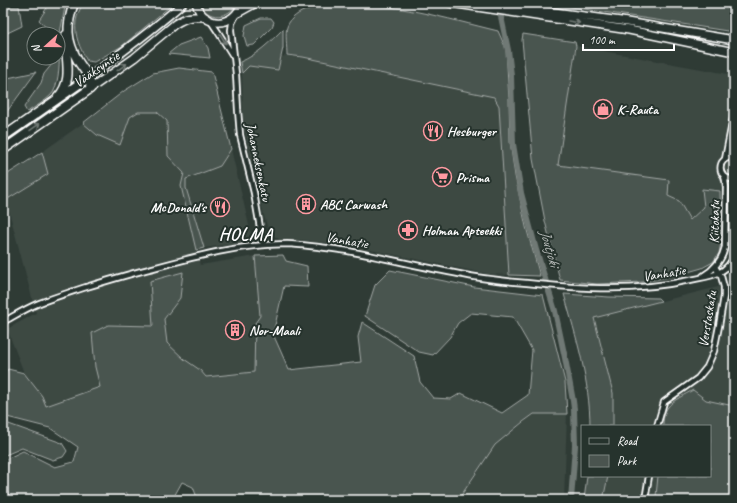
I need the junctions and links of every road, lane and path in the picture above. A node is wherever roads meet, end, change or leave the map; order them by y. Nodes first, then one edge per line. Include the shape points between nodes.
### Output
1 (74, 3) edge
2 (183, 3) edge
3 (196, 3) edge
4 (242, 3) edge
5 (256, 3) edge
6 (450, 3) edge
7 (487, 5) edge
8 (522, 11) junction
9 (236, 14) junction
10 (207, 19) junction
11 (68, 22) junction
12 (734, 40) edge
13 (734, 52) edge
14 (234, 58) junction
15 (89, 77) junction
16 (90, 89) junction
17 (48, 106) junction
18 (734, 113) edge
19 (3, 137) edge
20 (3, 150) edge
21 (734, 157) edge
22 (725, 159) junction
23 (724, 176) junction
24 (734, 179) edge
25 (263, 245) junction
26 (734, 256) edge
27 (715, 267) junction
28 (719, 272) junction
29 (696, 279) junction
30 (3, 322) edge
31 (656, 425) edge
32 (649, 477) edge
33 (645, 500) edge

1 - 11 highway
2 - 15 main road, Vääksyntie
3 - 10 main road via 198,10
4 - 9 main road
5 - 9 main road, Vääksyntie
6 - 7 main road
7 - 8 main road
8 - 12 main road via 621,21
8 -> 13 main road
9 - 10 main road, Vääksyntie via 228,20 219,22
9 - 14 street, Johanneksenkatu via 231,30
10 -> 14 street, Johanneksenkatu
16 -> 10 main road, Vääksyntie via 182,19 194,16
11 - 15 highway via 74,51
11 - 17 highway via 67,80 62,93
14 - 25 street, Johanneksenkatu via 240,135
15 - 16 highway
15 - 17 highway, Vääksyntie
20 -> 16 highway, Vääksyntie
17 - 19 highway, Vääksyntie
18 - 22 street
21 - 22 street
22 - 23 street, Kiitokatu via 720,166
23 - 24 street
23 - 27 street, Kiitokatu via 725,247
25 - 29 street, Vanhatie via 317,246 378,256 461,275 539,284 634,288
25 - 30 street, Vanhatie via 217,252 115,278 38,304
26 - 28 street, Kiitokatu via 728,267
27 - 28 street, Verstaskatu
27 - 29 street, Vanhatie
28 - 29 street, Vanhatie
28 - 31 street, Verstaskatu via 723,281 724,296 714,351 707,367 698,378 664,402
32 - 33 street

